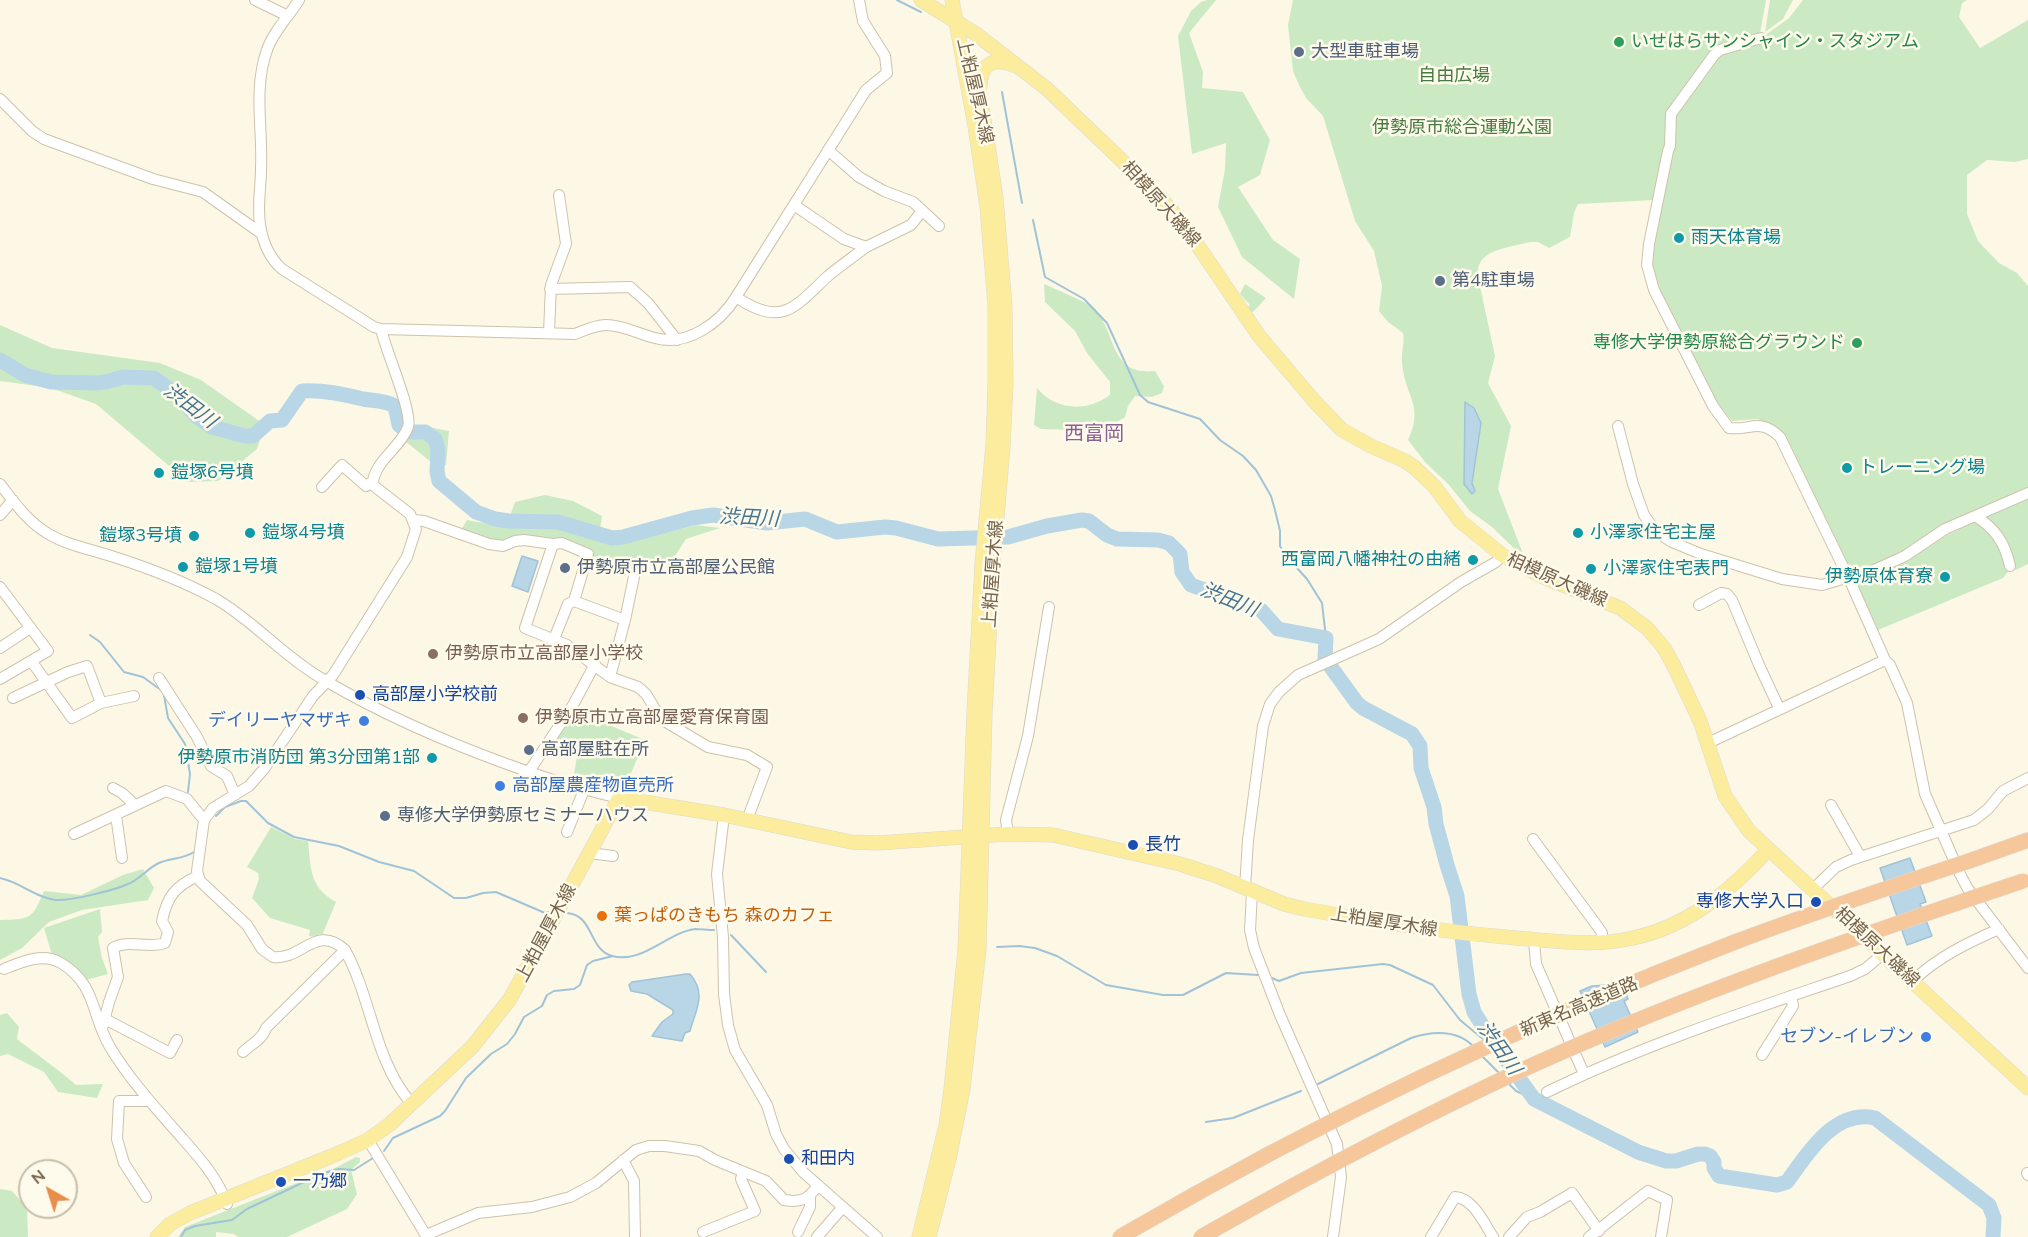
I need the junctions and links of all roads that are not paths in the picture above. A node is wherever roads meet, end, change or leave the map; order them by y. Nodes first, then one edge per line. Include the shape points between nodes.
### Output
1 (255, 0) edge
2 (299, 0) edge
3 (859, 0) edge
4 (921, 0) edge
5 (952, 0) edge
6 (288, 16) junction
7 (957, 22) junction
8 (1761, 38) dead end
9 (1022, 68) junction
10 (980, 94) junction
11 (0, 99) edge
12 (828, 150) junction
13 (559, 195) dead end
14 (794, 205) junction
15 (922, 211) junction
16 (939, 226) dead end
17 (262, 234) junction
18 (866, 247) junction
19 (550, 289) junction
20 (736, 297) junction
21 (381, 329) junction
22 (549, 333) junction
23 (677, 340) junction
24 (1618, 426) dead end
25 (373, 481) junction
26 (0, 484) edge
27 (322, 487) dead end
28 (2028, 493) edge
29 (13, 500) junction
30 (0, 515) edge
31 (1975, 516) junction
32 (414, 520) junction
33 (991, 521) junction
34 (553, 544) junction
35 (1502, 555) junction
36 (2010, 566) dead end
37 (635, 572) dead end
38 (1850, 579) junction
39 (0, 587) edge
40 (574, 602) junction
41 (1699, 605) dead end
42 (1049, 607) dead end
43 (625, 620) junction
44 (30, 628) junction
45 (554, 639) junction
46 (0, 648) edge
47 (1885, 660) junction
48 (32, 662) junction
49 (595, 664) junction
50 (610, 677) junction
51 (159, 678) dead end
52 (0, 679) edge
53 (327, 682) junction
54 (46, 683) junction
55 (134, 696) dead end
56 (13, 698) dead end
57 (101, 703) junction
58 (1779, 708) junction
59 (1708, 743) junction
60 (528, 773) junction
61 (2028, 778) edge
62 (113, 788) dead end
63 (584, 790) junction
64 (235, 795) junction
65 (619, 798) junction
66 (135, 805) junction
67 (1835, 808) dead end
68 (116, 815) junction
69 (724, 815) junction
70 (204, 820) junction
71 (747, 820) junction
72 (1941, 831) junction
73 (567, 832) dead end
74 (74, 834) dead end
75 (1008, 834) junction
76 (976, 836) junction
77 (1533, 839) dead end
78 (2028, 840) edge
79 (2028, 844) edge
80 (2012, 847) junction
81 (1768, 850) junction
82 (589, 853) junction
83 (614, 856) dead end
84 (1860, 856) junction
85 (122, 858) dead end
86 (198, 876) junction
87 (2026, 883) edge
88 (1813, 889) junction
89 (1248, 890) junction
90 (1999, 929) junction
91 (1534, 940) junction
92 (1602, 943) junction
93 (345, 950) junction
94 (1884, 953) junction
95 (2028, 968) edge
96 (4, 969) dead end
97 (1913, 981) junction
98 (1791, 996) junction
99 (103, 1024) junction
100 (177, 1040) dead end
101 (243, 1052) dead end
102 (1762, 1055) dead end
103 (1584, 1074) junction
104 (2028, 1088) edge
105 (1547, 1092) dead end
106 (149, 1101) junction
107 (411, 1103) junction
108 (368, 1140) junction
109 (623, 1160) junction
110 (743, 1172) junction
111 (818, 1185) junction
112 (146, 1197) dead end
113 (810, 1197) junction
114 (226, 1201) junction
115 (843, 1208) junction
116 (928, 1228) edge
117 (703, 1232) dead end
118 (798, 1232) dead end
119 (1594, 1234) edge
120 (426, 1236) edge
121 (157, 1237) edge
122 (635, 1237) edge
123 (817, 1237) edge
124 (877, 1237) edge
125 (919, 1237) edge
126 (1120, 1237) edge
127 (1202, 1237) edge
128 (1333, 1237) edge
129 (1431, 1237) edge
130 (1493, 1237) edge
131 (1509, 1237) edge
132 (1661, 1237) edge

1 - 6 street
2 - 6 street
3 - 12 street via 864,21 888,65 887,73 866,90
4 - 7 main road, 相模原大磯線
5 - 7 main road
6 - 17 street via 267,48 261,69 258,200
7 - 9 main road, 相模原大磯線
7 - 10 main road, 上粕屋厚木線 via 967,41
7 - 33 main road, 上粕屋厚木線 via 987,207 995,306
8 - 38 street via 1714,55 1671,114 1671,146 1647,265 1653,290 1713,406 1729,428 1759,425 1779,437
9 - 10 main road via 993,62 983,72
9 - 35 main road, 相模原大磯線 via 1073,112 1184,225 1259,336 1329,418 1342,430 1414,467 1460,521
10 - 33 main road, 上粕屋厚木線 via 996,198 1005,307 1004,447
11 - 17 street via 44,140 153,179 203,192
12 - 14 street
12 - 15 street via 860,177 913,202
13 - 19 street via 566,244
14 - 18 street via 844,239
14 - 20 street
15 - 16 street
15 - 18 street via 911,225
17 - 21 street via 282,269
18 - 20 street via 800,303 777,313 754,309
19 - 22 street
19 - 23 street via 630,287
20 - 23 street via 722,317
21 - 22 street
21 - 25 street via 409,419
22 - 23 street via 575,334 606,325 666,341
24 - 38 street via 1644,515 1656,532 1701,554 1782,579 1822,585
25 - 27 street via 366,486 342,465 327,475
25 - 32 street
26 - 29 street
28 - 31 street
29 - 30 street
29 - 53 street via 31,521 54,537 134,564 217,600
31 - 36 street via 1992,528 2002,542
31 - 38 street via 1945,529 1905,556
32 - 34 street via 489,544 503,546 524,540
32 - 53 street via 416,529 407,557
33 - 76 main road, 上粕屋厚木線 via 985,713
34 - 40 street via 562,543 588,554
34 - 45 street via 525,628
35 - 59 main road, 相模原大磯線 via 1543,577 1620,608 1647,628 1674,666
35 - 89 street via 1379,639 1315,666 1278,692 1264,724 1248,840
37 - 43 street
38 - 47 street
39 - 44 street
40 - 43 street
40 - 45 street via 568,604
41 - 58 street via 1721,594 1732,600
42 - 75 street via 1028,736 1006,820
43 - 50 street
44 - 46 street
44 - 48 street via 48,651
45 - 49 street
47 - 58 street
47 - 72 street via 1907,703 1925,794
48 - 52 street
48 - 54 street
49 - 50 street
49 - 60 street
50 - 71 street via 638,687 661,718 681,732 708,747 747,755 767,766
51 - 64 street via 211,766 227,776
53 - 60 street via 399,720
53 - 64 street via 302,711 264,770
54 - 56 street
54 - 57 street via 72,718
54 - 57 street via 87,666
55 - 57 street
58 - 59 street
59 - 81 main road, 相模原大磯線 via 1725,796 1749,831
60 - 63 street
61 - 72 street via 2003,791 1974,820
62 - 66 street
63 - 65 street
63 - 73 street
64 - 70 street via 213,808
65 - 69 main road, 上粕屋厚木線
65 - 82 main road, 上粕屋厚木線
66 - 68 street
66 - 70 street via 172,792 187,799
67 - 84 street
68 - 74 street
68 - 85 street
69 - 71 main road, 上粕屋厚木線
69 - 111 street via 717,874 728,1025 735,1050 767,1105 784,1149
70 - 86 street
71 - 76 main road, 上粕屋厚木線 via 851,842
72 - 84 street
72 - 90 street via 1968,889
75 - 76 main road, 上粕屋厚木線
75 - 89 main road, 上粕屋厚木線 via 1080,840 1180,864
76 - 116 main road, 上粕屋厚木線 via 979,950 966,1066 949,1159
77 - 92 street via 1602,933
78 - 80 highway
79 - 80 highway
80 - 126 highway, 新東名高速道路, bridge via 1735,942 1462,1058 1272,1151
81 - 88 main road, 相模原大磯線
81 - 92 main road, 上粕屋厚木線 via 1724,894 1701,910 1648,934
82 - 83 street
82 - 107 main road, 上粕屋厚木線 via 510,999 472,1047
84 - 88 street via 1836,867
86 - 93 street via 273,957 288,956 321,940
86 - 99 street via 182,883 165,908 165,943 113,948 118,977
87 - 127 highway, 新東名高速道路, bridge via 1956,903 1733,982 1535,1064 1347,1157
88 - 94 main road, 相模原大磯線
89 - 91 main road, 上粕屋厚木線 via 1304,909
89 - 128 street via 1254,948 1337,1143 1341,1177
90 - 95 street
90 - 97 street via 1929,967
91 - 92 main road, 上粕屋厚木線
91 - 103 street via 1536,964
93 - 101 street via 276,1024
93 - 107 street via 385,1058 400,1091
94 - 97 main road, 相模原大磯線
94 - 98 street via 1858,973
96 - 99 street via 36,959 60,962 80,978
97 - 104 main road, 相模原大磯線
98 - 102 street via 1793,1006
98 - 103 street via 1704,1025
99 - 100 street via 168,1056
99 - 106 street via 109,1046
103 - 105 street
106 - 112 street via 119,1101 117,1138 124,1163
106 - 114 street via 213,1174
107 - 108 main road, 上粕屋厚木線
108 - 114 main road, 上粕屋厚木線
108 - 120 street
109 - 110 street via 642,1147 665,1146 699,1151
109 - 120 street via 596,1183 561,1201 491,1210
109 - 122 street via 634,1181
110 - 113 street via 766,1181 784,1200
110 - 117 street via 741,1179 755,1211
111 - 113 street
111 - 115 street
113 - 118 street via 810,1207
114 - 121 main road, 上粕屋厚木線 via 177,1219
115 - 123 street
115 - 124 street
116 - 125 main road, 上粕屋厚木線
119 - 131 street via 1572,1193 1527,1217
119 - 132 street via 1648,1191 1667,1200
129 - 130 street via 1455,1197 1462,1197 1473,1208

